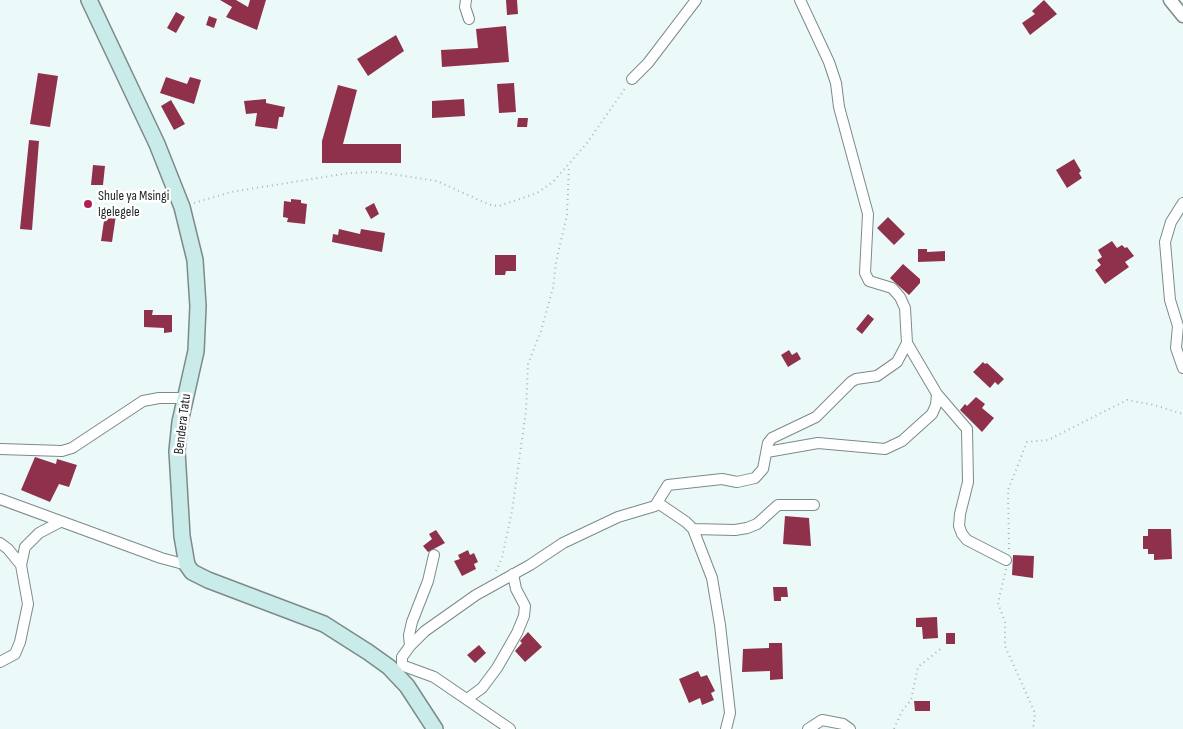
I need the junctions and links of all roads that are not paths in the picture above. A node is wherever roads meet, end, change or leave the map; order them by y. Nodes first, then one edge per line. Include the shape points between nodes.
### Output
1 (89, 0) edge
2 (466, 0) edge
3 (696, 0) edge
4 (800, 0) edge
5 (1170, 0) edge
6 (1183, 16) edge
7 (469, 19) dead end
8 (632, 80) road end
9 (1183, 203) edge
10 (908, 343) junction
11 (1183, 368) edge
12 (936, 394) junction
13 (185, 398) junction
14 (0, 449) edge
15 (766, 452) junction
16 (0, 499) edge
17 (658, 503) junction
18 (814, 505) dead end
19 (60, 522) junction
20 (693, 529) junction
21 (0, 543) edge
22 (434, 554) dead end
23 (1006, 560) road end
24 (21, 565) junction
25 (187, 565) junction
26 (514, 574) junction
27 (410, 646) junction
28 (0, 662) edge
29 (467, 699) junction
30 (435, 729) edge
31 (510, 729) edge
32 (726, 729) edge
33 (808, 729) edge
34 (850, 729) edge

1 - 13 main road, Bendera Tatu via 144,114 182,207 195,260 196,351
2 - 7 street
3 - 8 street
4 - 10 street via 836,83 839,107 868,214 865,273 869,281 892,288 900,297
5 - 6 street
9 - 11 street via 1171,222 1165,242 1170,300 1178,326 1176,348
10 - 12 street
10 - 15 street via 897,362 877,376 851,382 816,417 772,438
12 - 15 street via 932,414 893,448 866,449 818,443
12 - 23 street via 967,429 968,482 960,514 962,534 967,540
13 - 14 street via 143,401 72,448 62,451
13 - 25 main road, Bendera Tatu via 177,451
15 - 17 street via 763,469 754,478 737,482 722,479 674,483 665,488
16 - 19 street
17 - 20 street
17 - 26 street via 590,528
18 - 20 street via 778,506 757,524 735,530
19 - 24 street via 30,540
19 - 25 street
20 - 32 street via 712,578 720,625 730,713
21 - 24 street
22 - 27 street via 428,581 412,622
24 - 28 street via 28,604 20,642 15,654
25 - 30 main road via 192,572 208,580 324,624 368,652 407,686
26 - 27 street via 425,631
26 - 29 street via 516,589 525,606 524,616 497,668 482,688
27 - 29 street via 402,657 404,666 434,677
29 - 31 street
33 - 34 street via 822,720 843,724

